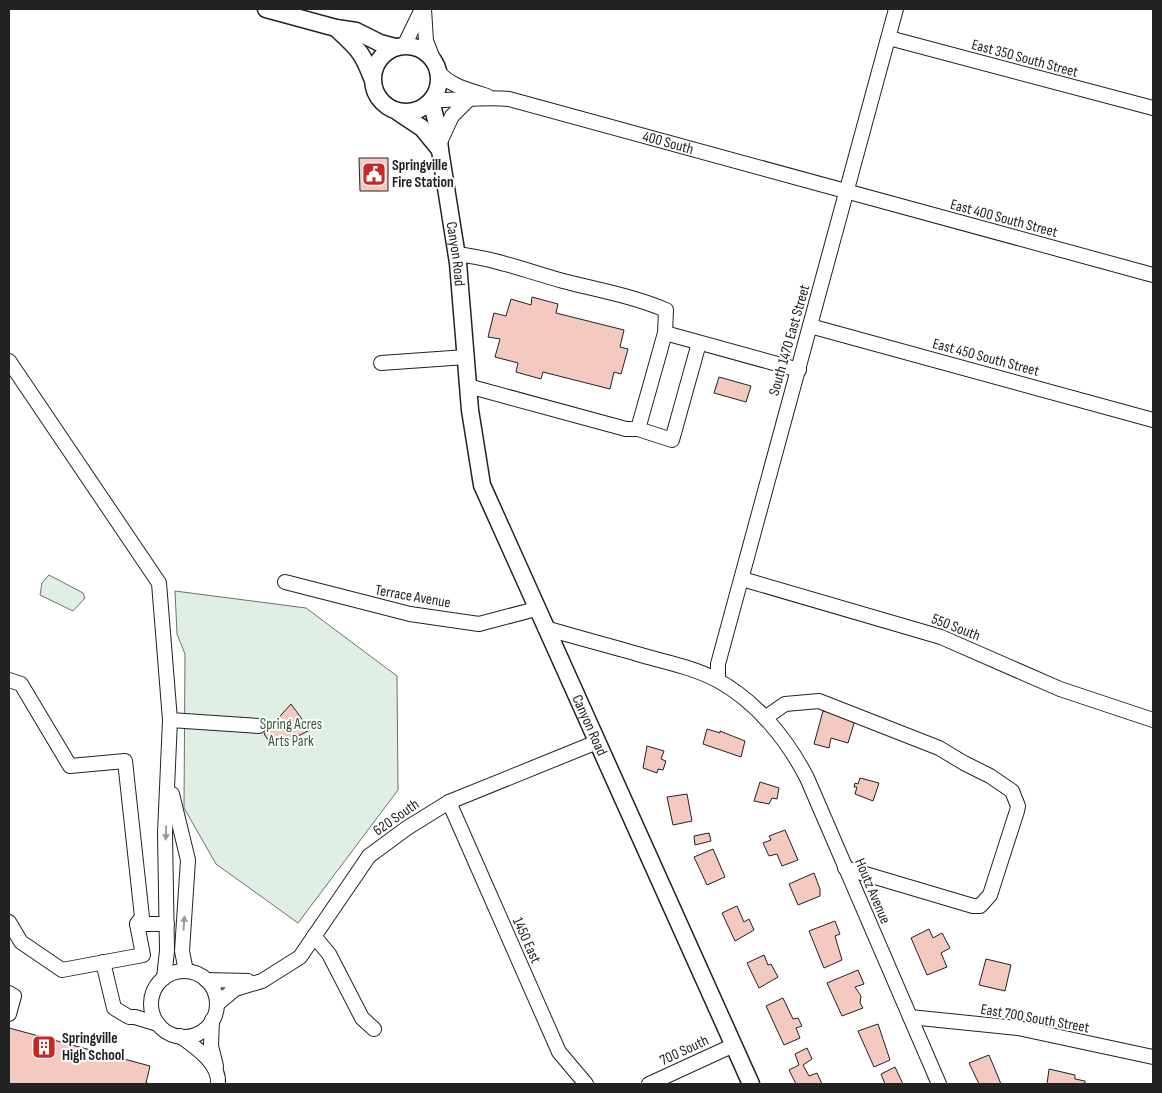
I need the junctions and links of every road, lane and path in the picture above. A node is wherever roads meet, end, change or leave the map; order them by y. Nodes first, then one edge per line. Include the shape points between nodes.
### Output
1 (266, 9) edge
2 (423, 9) edge
3 (896, 9) edge
4 (336, 28) junction
5 (889, 38) junction
6 (400, 47) junction
7 (437, 68) junction
8 (372, 78) junction
9 (490, 97) junction
10 (469, 99) junction
11 (431, 101) junction
12 (1153, 108) edge
13 (398, 112) junction
14 (440, 146) junction
15 (846, 192) junction
16 (456, 254) junction
17 (1153, 275) edge
18 (810, 326) junction
19 (665, 333) junction
20 (700, 343) junction
21 (466, 357) junction
22 (9, 361) edge
23 (381, 363) dead end
24 (798, 370) junction
25 (468, 386) junction
26 (1153, 420) edge
27 (638, 428) junction
28 (742, 579) junction
29 (285, 582) dead end
30 (536, 609) junction
31 (545, 628) junction
32 (718, 680) junction
33 (13, 685) edge
34 (765, 718) junction
35 (170, 720) junction
36 (1153, 720) edge
37 (259, 726) dead end
38 (597, 742) junction
39 (168, 784) junction
40 (449, 802) junction
41 (845, 868) junction
42 (9, 922) edge
43 (137, 924) junction
44 (167, 924) junction
45 (314, 936) junction
46 (103, 962) junction
47 (186, 971) junction
48 (164, 978) junction
49 (206, 980) junction
50 (262, 981) junction
51 (9, 992) edge
52 (217, 1004) junction
53 (151, 1005) junction
54 (9, 1014) edge
55 (135, 1017) junction
56 (910, 1017) junction
57 (212, 1020) junction
58 (158, 1024) junction
59 (374, 1028) dead end
60 (180, 1036) junction
61 (734, 1045) junction
62 (1153, 1057) edge
63 (218, 1080) edge
64 (586, 1084) edge
65 (649, 1084) edge
66 (751, 1084) edge
67 (938, 1084) edge

1 - 4 main road
2 - 6 street
2 - 7 street via 426,41
3 - 5 street, South 1470 East Street
4 - 6 main road via 356,31 380,43
4 - 8 main road via 363,54
5 - 12 street, East 350 South Street
5 - 15 street, South 1470 East Street
6 - 7 main road via 424,52
6 - 8 main road via 380,58
7 - 9 street, 400 South via 452,84
7 - 11 main road via 439,81
8 - 13 main road via 382,103
9 - 10 street, 400 South
9 - 15 street, 400 South via 509,99
10 - 11 street, 400 South
10 - 14 street via 452,116
11 - 13 main road via 416,111
11 - 14 main road, Canyon Road
13 - 14 main road via 422,128
14 - 16 main road, Canyon Road
15 - 17 street, East 400 South Street
15 - 18 street, South 1470 East Street
16 - 19 street via 484,257 645,301 666,310
16 - 21 main road, Canyon Road
18 - 24 street, South 1470 East Street
18 - 26 street, East 450 South Street
19 - 20 street
19 - 27 street
20 - 24 street
20 - 27 street via 672,440
21 - 23 street
21 - 25 main road, Canyon Road
22 - 35 street via 159,584
24 - 28 street, South 1470 East Street
25 - 27 street via 626,429
25 - 30 main road, Canyon Road via 482,485
28 - 32 street, South 1470 East Street via 718,664
28 - 36 street, 550 South via 941,637 1060,689
29 - 30 street, Terrace Avenue via 410,614 478,624
30 - 31 main road, Canyon Road
31 - 32 street via 692,669
31 - 38 main road, Canyon Road
32 - 34 street
33 - 43 street via 70,766 125,760 142,917
34 - 41 street, Houtz Avenue via 800,765
34 - 41 street via 785,704 819,701 940,748 1012,791 1017,811 990,896 980,906
35 - 37 street
35 - 39 street
38 - 40 street, 620 South
38 - 61 main road, Canyon Road
39 -> 44 street via 165,833
47 -> 39 street via 182,951 188,860
40 - 45 street, 620 South via 369,856
40 - 64 street, 1450 East via 559,1052
41 - 56 street, Houtz Avenue
42 - 46 street via 21,942 62,970
43 - 44 street
43 - 46 street via 143,955
44 - 48 street
45 - 50 street, 620 South via 300,957
45 - 59 street via 329,954 362,1018
46 - 55 street via 114,1008 129,1018
47 - 48 street
47 - 49 street
48 - 53 street via 152,995
49 - 50 street
49 - 52 street via 212,987
50 - 52 street, 620 South via 235,989
51 - 54 street via 14,996
52 - 57 street
53 - 55 street
53 - 58 street
55 - 58 street
56 - 62 street, East 700 South Street via 1018,1028
56 - 67 street, Houtz Avenue
57 - 60 street via 198,1033
57 - 63 street via 211,1046
58 - 60 street
60 - 63 street via 203,1053
61 - 65 street, 700 South
61 - 66 main road, Canyon Road

